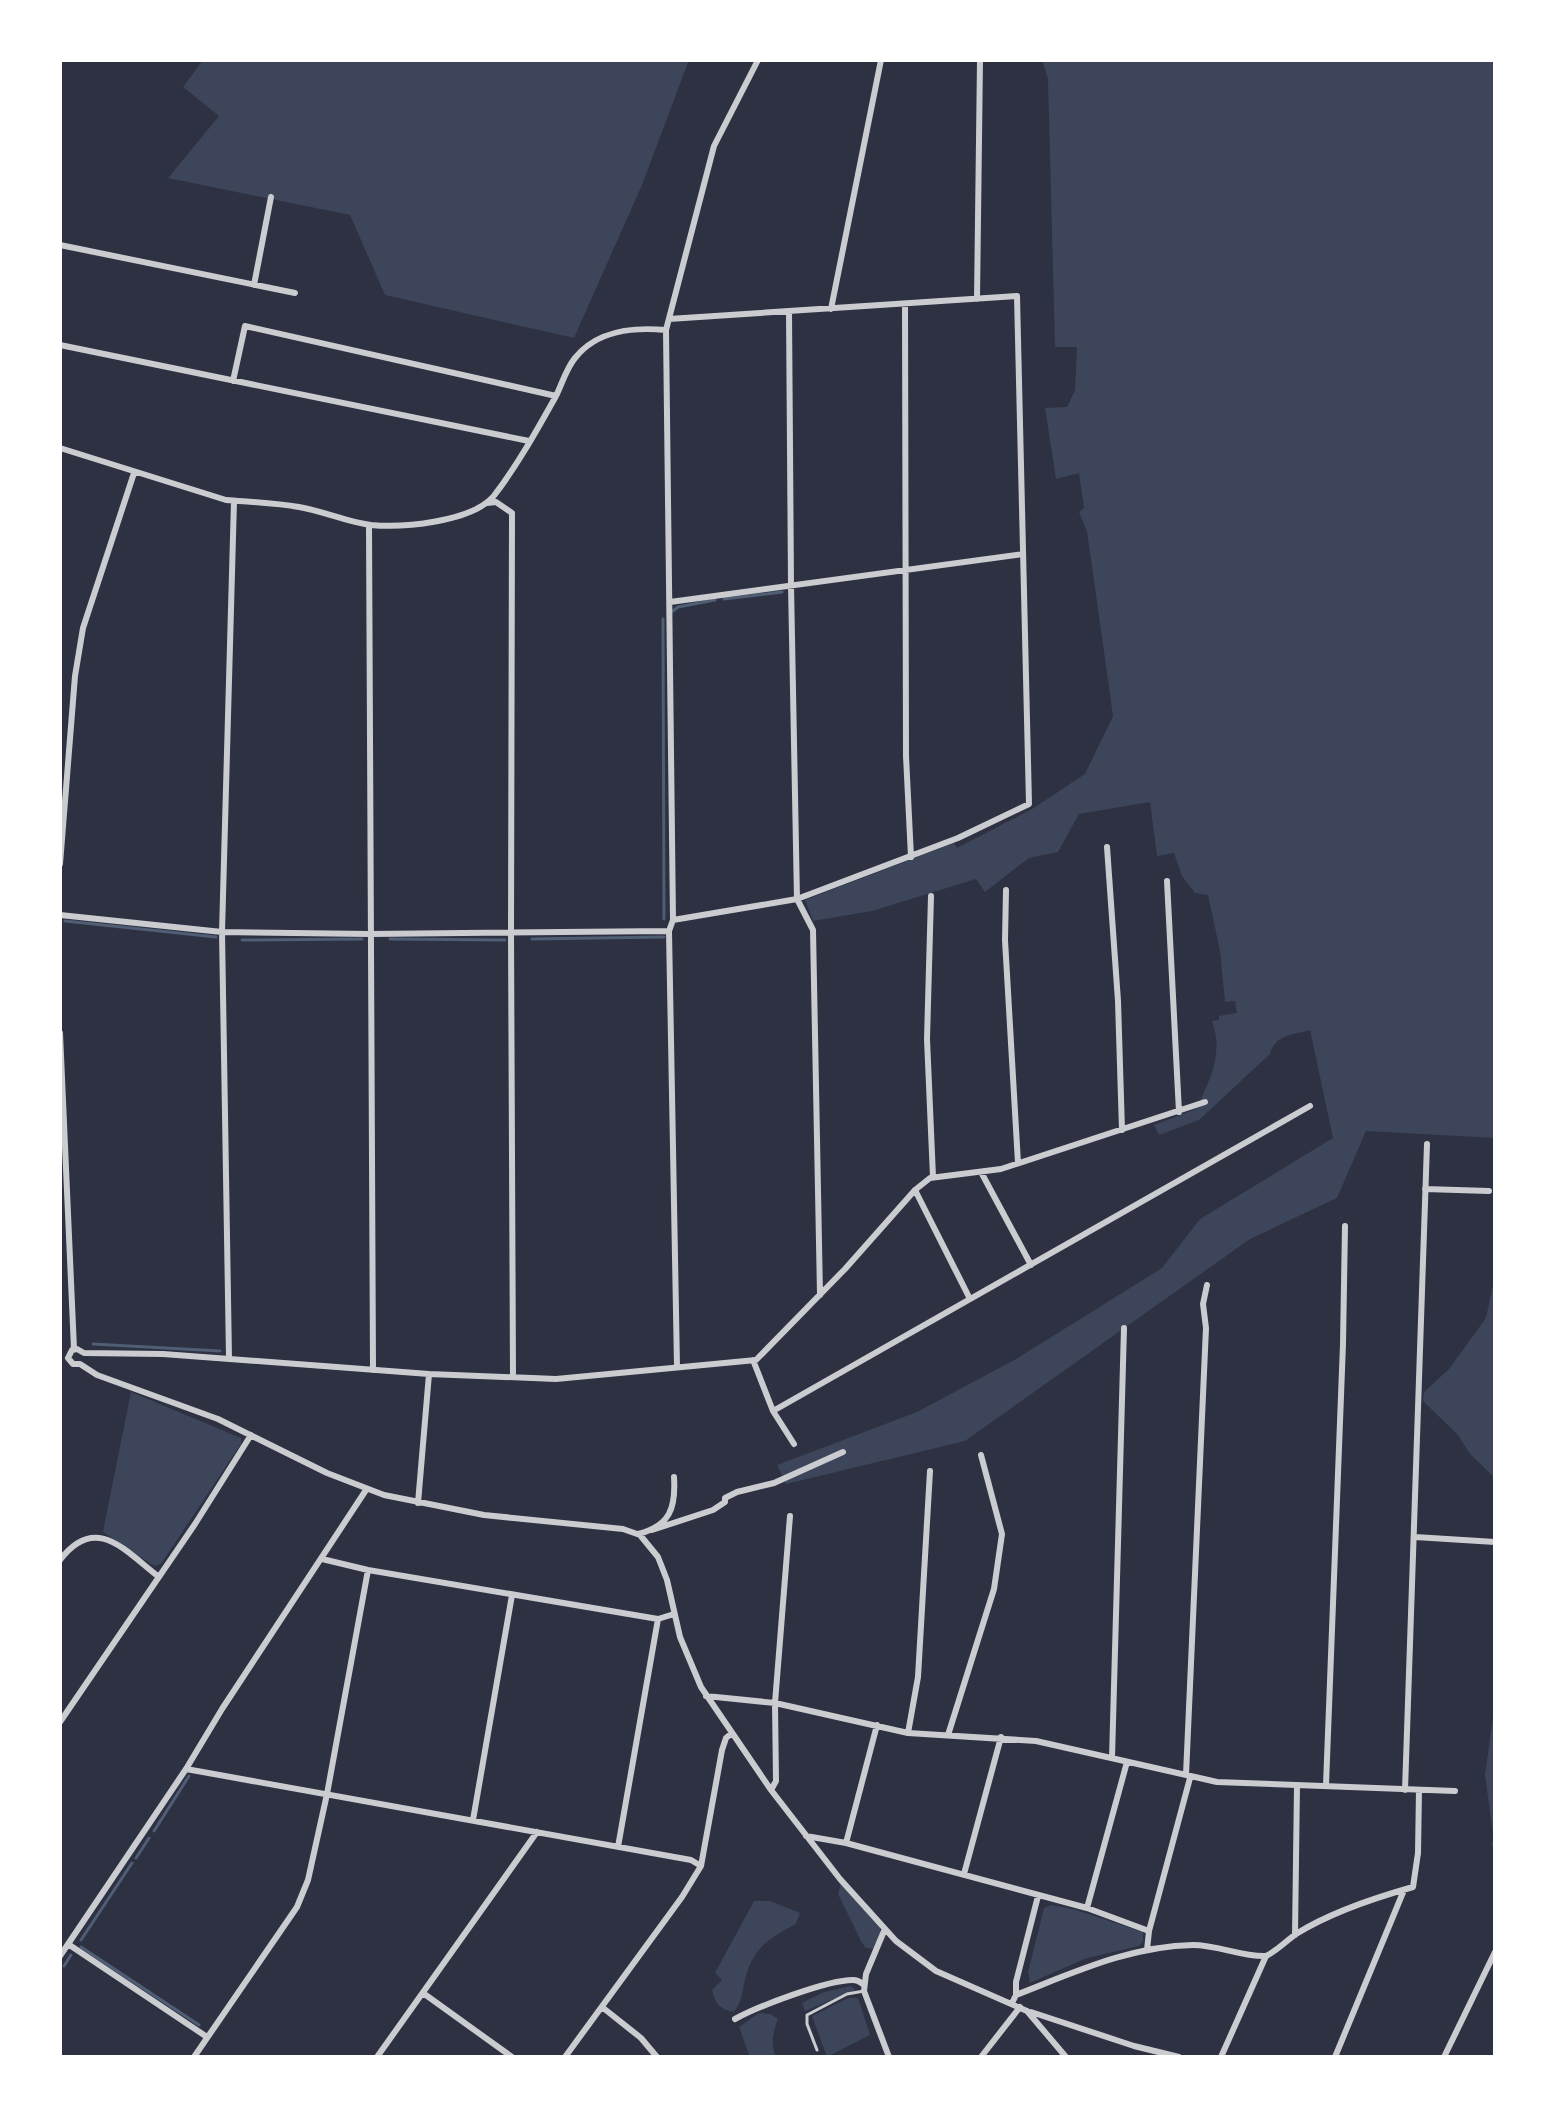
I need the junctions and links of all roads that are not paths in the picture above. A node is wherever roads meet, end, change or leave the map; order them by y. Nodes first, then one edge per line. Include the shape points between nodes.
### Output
1 (758, 60) edge
2 (881, 60) edge
3 (980, 60) edge
4 (271, 197) dead end
5 (60, 245) edge
6 (254, 285) junction
7 (295, 293) dead end
8 (977, 299) junction
9 (905, 305) junction
10 (831, 309) junction
11 (789, 311) junction
12 (669, 319) junction
13 (666, 330) junction
14 (60, 345) edge
15 (233, 381) junction
16 (556, 396) junction
17 (529, 441) junction
18 (60, 448) edge
19 (134, 473) junction
20 (234, 501) junction
21 (487, 503) junction
22 (369, 525) junction
23 (1023, 554) junction
24 (907, 571) junction
25 (791, 585) junction
26 (670, 602) junction
27 (1107, 847) dead end
28 (911, 857) junction
29 (60, 864) edge
30 (1167, 881) dead end
31 (1006, 890) dead end
32 (931, 896) dead end
33 (797, 899) junction
34 (60, 915) edge
35 (673, 920) junction
36 (669, 931) junction
37 (222, 932) junction
38 (511, 932) junction
39 (370, 934) junction
40 (60, 1033) edge
41 (1205, 1102) dead end
42 (1310, 1106) dead end
43 (1179, 1112) junction
44 (1122, 1130) junction
45 (1427, 1144) dead end
46 (1018, 1163) junction
47 (981, 1172) junction
48 (933, 1177) junction
49 (1425, 1189) junction
50 (915, 1190) junction
51 (1489, 1191) dead end
52 (1345, 1226) dead end
53 (1031, 1265) junction
54 (1207, 1285) dead end
55 (820, 1296) junction
56 (969, 1297) junction
57 (1124, 1328) dead end
58 (74, 1349) junction
59 (84, 1353) junction
60 (64, 1358) edge
61 (229, 1358) junction
62 (753, 1360) junction
63 (80, 1364) junction
64 (677, 1366) junction
65 (373, 1370) junction
66 (429, 1374) junction
67 (513, 1377) junction
68 (773, 1411) junction
69 (251, 1435) junction
70 (794, 1444) dead end
71 (843, 1452) dead end
72 (981, 1455) dead end
73 (930, 1471) dead end
74 (674, 1477) dead end
75 (366, 1490) junction
76 (418, 1503) junction
77 (790, 1516) dead end
78 (652, 1530) junction
79 (638, 1534) junction
80 (1415, 1537) junction
81 (1495, 1542) edge
82 (322, 1559) junction
83 (60, 1560) edge
84 (368, 1570) junction
85 (159, 1577) junction
86 (512, 1595) junction
87 (674, 1614) junction
88 (658, 1619) junction
89 (706, 1696) junction
90 (775, 1703) junction
91 (60, 1722) edge
92 (877, 1725) junction
93 (732, 1733) junction
94 (908, 1733) junction
95 (948, 1735) junction
96 (1001, 1737) junction
97 (1112, 1758) junction
98 (1127, 1762) junction
99 (186, 1769) junction
100 (1188, 1776) junction
101 (1297, 1785) junction
102 (1326, 1785) junction
103 (771, 1790) junction
104 (1405, 1790) junction
105 (1419, 1790) junction
106 (1455, 1791) dead end
107 (327, 1794) junction
108 (473, 1820) junction
109 (537, 1832) junction
110 (806, 1836) junction
111 (846, 1843) junction
112 (618, 1847) junction
113 (701, 1866) junction
114 (964, 1874) junction
115 (1404, 1890) junction
116 (1038, 1896) junction
117 (1087, 1908) junction
118 (884, 1931) junction
119 (1149, 1931) junction
120 (1295, 1935) junction
121 (68, 1944) junction
122 (1147, 1950) junction
123 (1495, 1952) edge
124 (60, 1956) edge
125 (1266, 1956) junction
126 (865, 1986) junction
127 (423, 1993) junction
128 (1014, 1999) junction
129 (602, 2007) junction
130 (1024, 2009) junction
131 (735, 2019) dead end
132 (207, 2037) junction
133 (817, 2050) dead end
134 (194, 2057) edge
135 (377, 2057) edge
136 (512, 2057) edge
137 (565, 2057) edge
138 (657, 2057) edge
139 (889, 2057) edge
140 (981, 2057) edge
141 (1066, 2057) edge
142 (1179, 2057) edge
143 (1221, 2057) edge
144 (1335, 2057) edge
145 (1444, 2057) edge

1 - 12 street via 714,146
2 - 10 street
3 - 8 street
4 - 6 street
5 - 6 street
6 - 7 street
8 - 9 street
8 - 23 street via 1017,296
9 - 10 street
9 - 24 street
10 - 11 street
11 - 12 street
11 - 25 street
12 - 13 street
13 - 16 street via 630,329 602,337 574,359
13 - 26 street
14 - 15 street
15 - 16 street via 245,326
15 - 17 street
16 - 17 street
17 - 21 street
18 - 19 street
19 - 20 street
19 - 29 street via 83,628
20 - 22 street via 292,505
20 - 37 street
21 - 22 street via 454,517 412,525
21 - 38 street via 496,502 512,513
22 - 39 street
23 - 24 street
23 - 28 street via 1029,804
24 - 25 street
24 - 28 street
25 - 26 street
25 - 33 street
26 - 35 street
27 - 44 street
28 - 33 street
30 - 43 street
31 - 46 street
32 - 48 street via 927,1039
33 - 35 street
33 - 55 street via 813,930
34 - 37 street
35 - 36 street
36 - 38 street
36 - 64 street
37 - 39 street
37 - 61 street
38 - 39 street
38 - 67 street
39 - 65 street
40 - 58 street
41 - 43 street
42 - 53 street
43 - 44 street
44 - 46 street
45 - 49 street
46 - 47 street
47 - 48 street
47 - 53 street
48 - 50 street
49 - 51 street
49 - 80 street
50 - 55 street
50 - 56 street
52 - 102 street
53 - 56 street
54 - 100 street
55 - 62 street
56 - 68 street
57 - 97 street
58 - 59 street
58 - 60 street
59 - 61 street
59 - 63 street
60 - 63 street
61 - 65 street
62 - 64 street
62 - 68 street
63 - 69 street
64 - 67 street via 563,1379
65 - 66 street
66 - 67 street
66 - 76 street
68 - 70 street
69 - 75 street
69 - 85 street
71 - 78 street via 774,1483 737,1492 713,1510
72 - 95 street via 1002,1534 994,1589
73 - 94 street via 918,1677
74 - 78 street via 674,1505
75 - 76 street
75 - 82 street
76 - 79 street
77 - 90 street
78 - 79 street
79 - 87 street via 660,1561
80 - 81 street
80 - 104 street
82 - 84 street
82 - 99 street
83 - 85 street via 72,1545 91,1537 108,1539
84 - 86 street
84 - 107 street
85 - 91 street
86 - 88 street
86 - 108 street
87 - 88 street
87 - 89 street
88 - 112 street
89 - 90 street
89 - 93 street
90 - 92 street
90 - 103 street via 777,1775
92 - 94 street
92 - 111 street
93 - 103 street
93 - 113 street via 722,1750
94 - 95 street
95 - 96 street
96 - 97 street
96 - 114 street
97 - 98 street
98 - 100 street
98 - 117 street
99 - 107 street
99 - 121 street
100 - 101 street
100 - 119 street
101 - 102 street
101 - 120 street
102 - 104 street
103 - 110 street
104 - 105 street
105 - 106 street
105 - 115 street via 1413,1887
107 - 108 street
107 - 132 street via 297,1907
108 - 109 street
109 - 112 street
109 - 127 street
110 - 111 street
110 - 118 street
111 - 114 street
112 - 113 street
113 - 129 street
114 - 116 street
115 - 120 street
115 - 144 street
116 - 117 street
116 - 128 street
117 - 119 street
118 - 126 street
118 - 128 street via 936,1971
119 - 122 street
120 - 125 street
121 - 124 street
121 - 132 street
122 - 125 street via 1195,1945
122 - 128 street via 1101,1962
123 - 145 street
125 - 143 street
126 - 131 street via 853,1980 836,1983
126 - 133 lane via 807,2015
126 - 139 street
127 - 135 street
127 - 136 street
128 - 130 street
129 - 137 street
129 - 138 street
130 - 140 street
130 - 141 street
130 - 142 street
132 - 134 street

